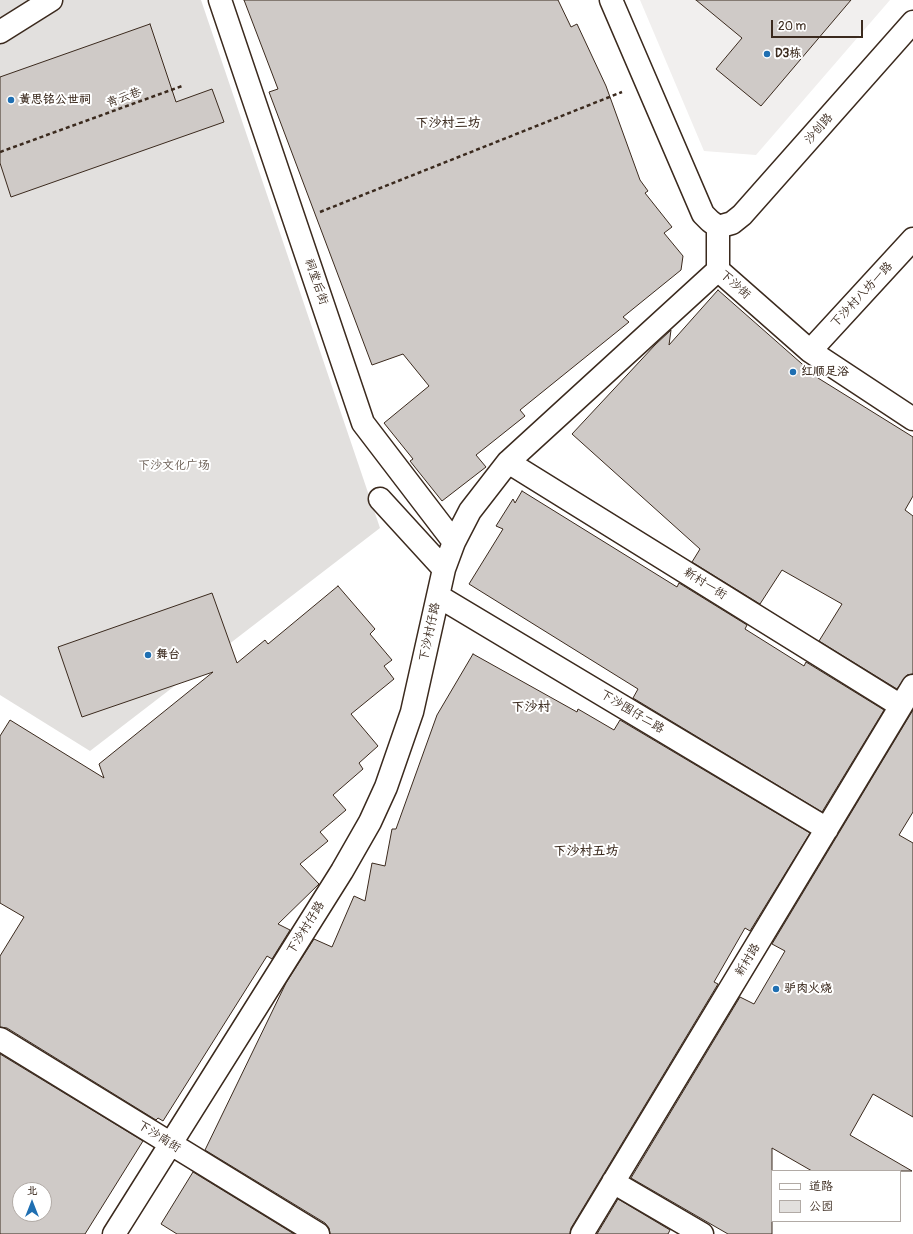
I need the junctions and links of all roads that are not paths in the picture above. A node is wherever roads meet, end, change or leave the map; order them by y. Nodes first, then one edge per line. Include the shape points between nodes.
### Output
1 (51, 0) edge
2 (220, 0) edge
3 (611, 0) edge
4 (913, 22) edge
5 (0, 32) edge
6 (718, 227) junction
7 (913, 239) edge
8 (718, 270) junction
9 (810, 351) junction
10 (913, 419) edge
11 (508, 462) junction
12 (380, 499) dead end
13 (454, 542) junction
14 (444, 569) junction
15 (438, 596) junction
16 (913, 686) edge
17 (901, 706) junction
18 (827, 829) junction
19 (0, 1039) edge
20 (171, 1145) junction
21 (613, 1182) junction
22 (114, 1234) edge
23 (318, 1234) edge
24 (582, 1234) edge
25 (702, 1234) edge

1 - 5 street
2 - 13 street, 祠堂后街 via 363,423
3 - 6 street via 703,214
4 - 6 street, 沙创路 via 742,215 732,223
6 - 8 street, 下沙街
7 - 9 street, 下沙村八坊一路
8 - 9 street, 下沙街
8 - 11 street, 下沙村仔路
9 - 10 street, 下沙街
11 - 13 street, 下沙村仔路 via 470,511
11 - 17 street, 新村一街
12 - 14 street
13 - 14 street, 下沙村仔路
14 - 15 street, 下沙村仔路
15 - 18 street, 下沙围仔二路
15 - 20 street, 下沙村仔路 via 412,712 386,787 370,822 338,878
16 - 17 street, 新村路
17 - 18 street, 新村路
18 - 21 street, 新村路
19 - 20 street, 下沙南街
20 - 22 street, 下沙村仔路
20 - 23 street, 下沙南街
21 - 24 street, 新村路
21 - 25 street

